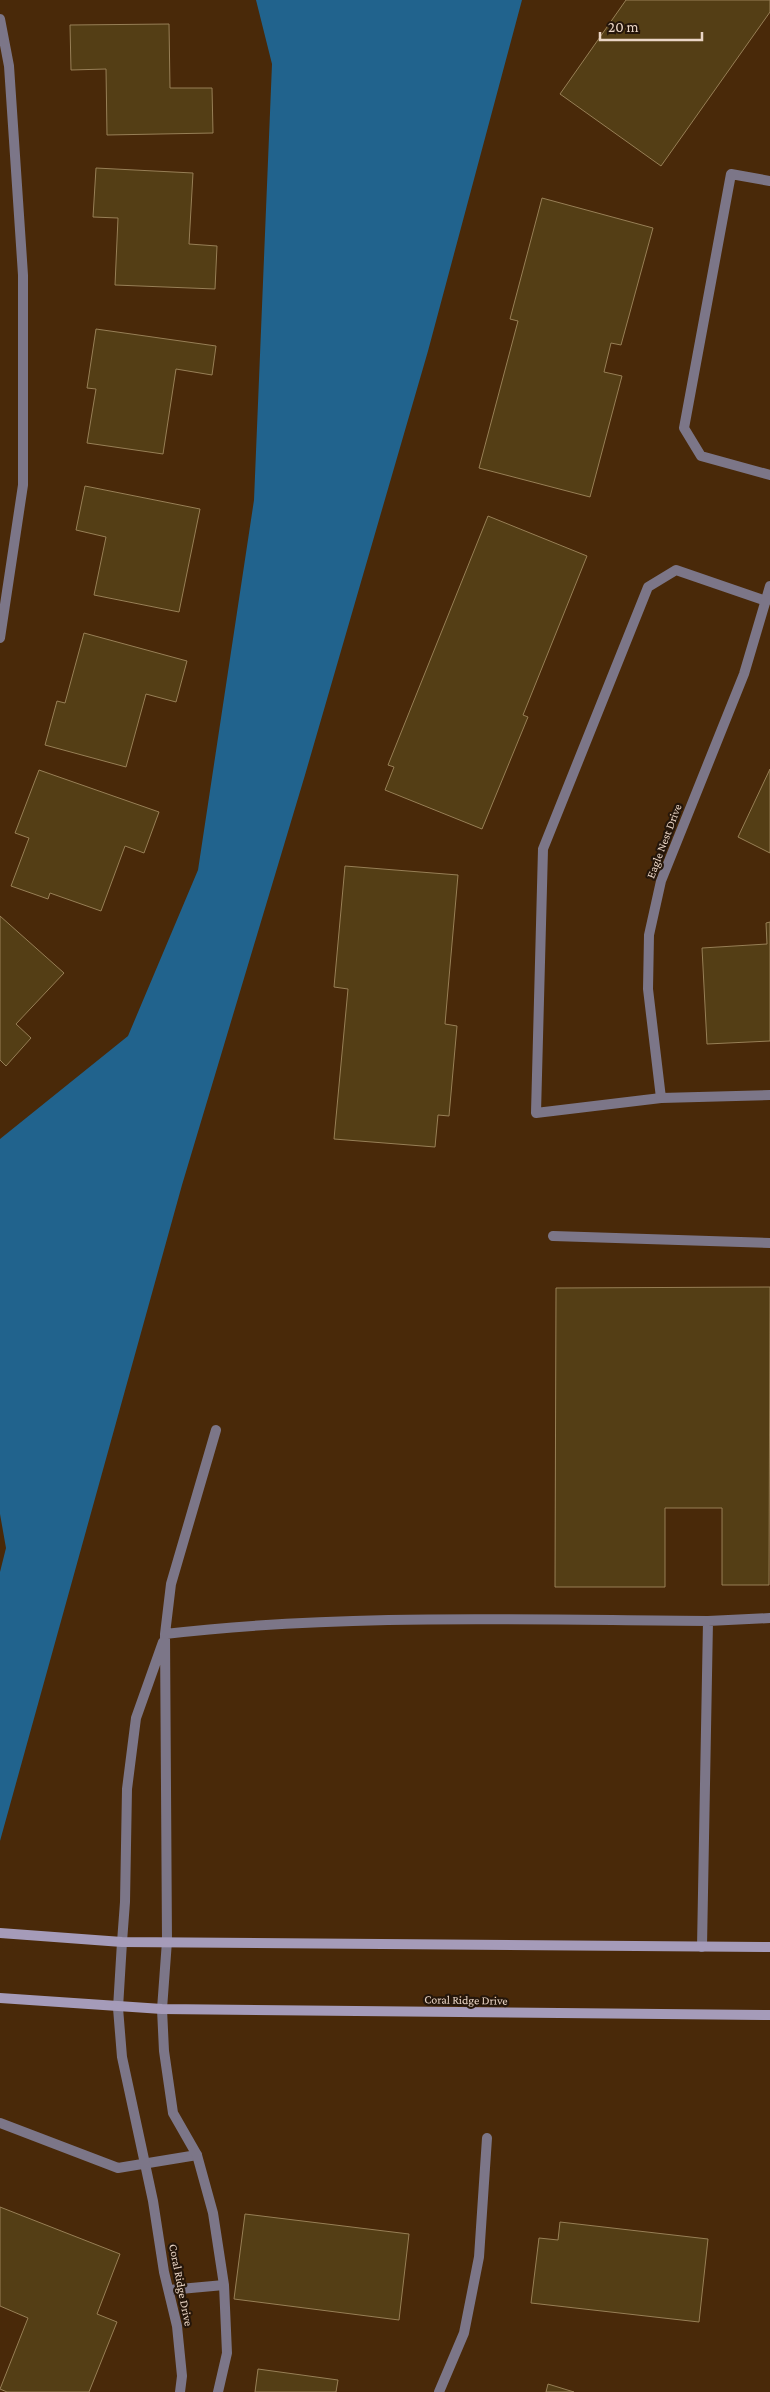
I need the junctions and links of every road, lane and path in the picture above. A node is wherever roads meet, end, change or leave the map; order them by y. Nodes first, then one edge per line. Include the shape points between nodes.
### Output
1 (0, 19) edge
2 (770, 181) edge
3 (770, 475) edge
4 (770, 586) edge
5 (766, 601) junction
6 (0, 638) edge
7 (770, 1095) edge
8 (661, 1098) junction
9 (554, 1236) dead end
10 (770, 1244) edge
11 (216, 1430) dead end
12 (770, 1618) edge
13 (708, 1621) junction
14 (165, 1634) junction
15 (0, 1933) edge
16 (167, 1941) junction
17 (122, 1942) junction
18 (702, 1947) junction
19 (770, 1947) edge
20 (0, 1998) edge
21 (118, 2008) junction
22 (162, 2009) junction
23 (770, 2015) edge
24 (0, 2123) edge
25 (487, 2138) dead end
26 (196, 2155) junction
27 (145, 2163) junction
28 (224, 2285) junction
29 (169, 2290) junction
30 (180, 2392) edge
31 (218, 2392) edge
32 (439, 2392) edge

1 - 6 street via 9,66 23,275 23,485
2 - 3 street via 731,174 684,428 702,456
4 - 5 street, Eagle Nest Drive
5 - 8 street, Eagle Nest Drive via 744,674 660,880 649,935 648,989
5 - 8 street via 676,570 648,587 543,849 536,1113
7 - 8 street
9 - 10 street
11 - 14 street via 171,1584
12 - 13 street
13 - 14 street via 332,1621 239,1625
13 - 18 street
14 - 16 street
14 - 17 street, Coral Ridge Drive via 136,1718 127,1789
15 - 17 main road
16 - 17 main road
16 - 18 main road
16 - 22 street
17 - 21 street, Coral Ridge Drive
18 - 19 main road
20 - 21 main road, Coral Ridge Drive
21 - 22 main road, Coral Ridge Drive
21 - 27 street, Coral Ridge Drive via 125,2078
22 - 23 main road, Coral Ridge Drive
22 - 26 street via 173,2113
24 - 27 street via 118,2168
25 - 32 street via 479,2257 464,2333
26 - 27 street
26 - 28 street via 213,2213
27 - 29 street, Coral Ridge Drive
28 - 29 street
28 - 31 street via 227,2354
29 - 30 street, Coral Ridge Drive via 177,2326 182,2376

